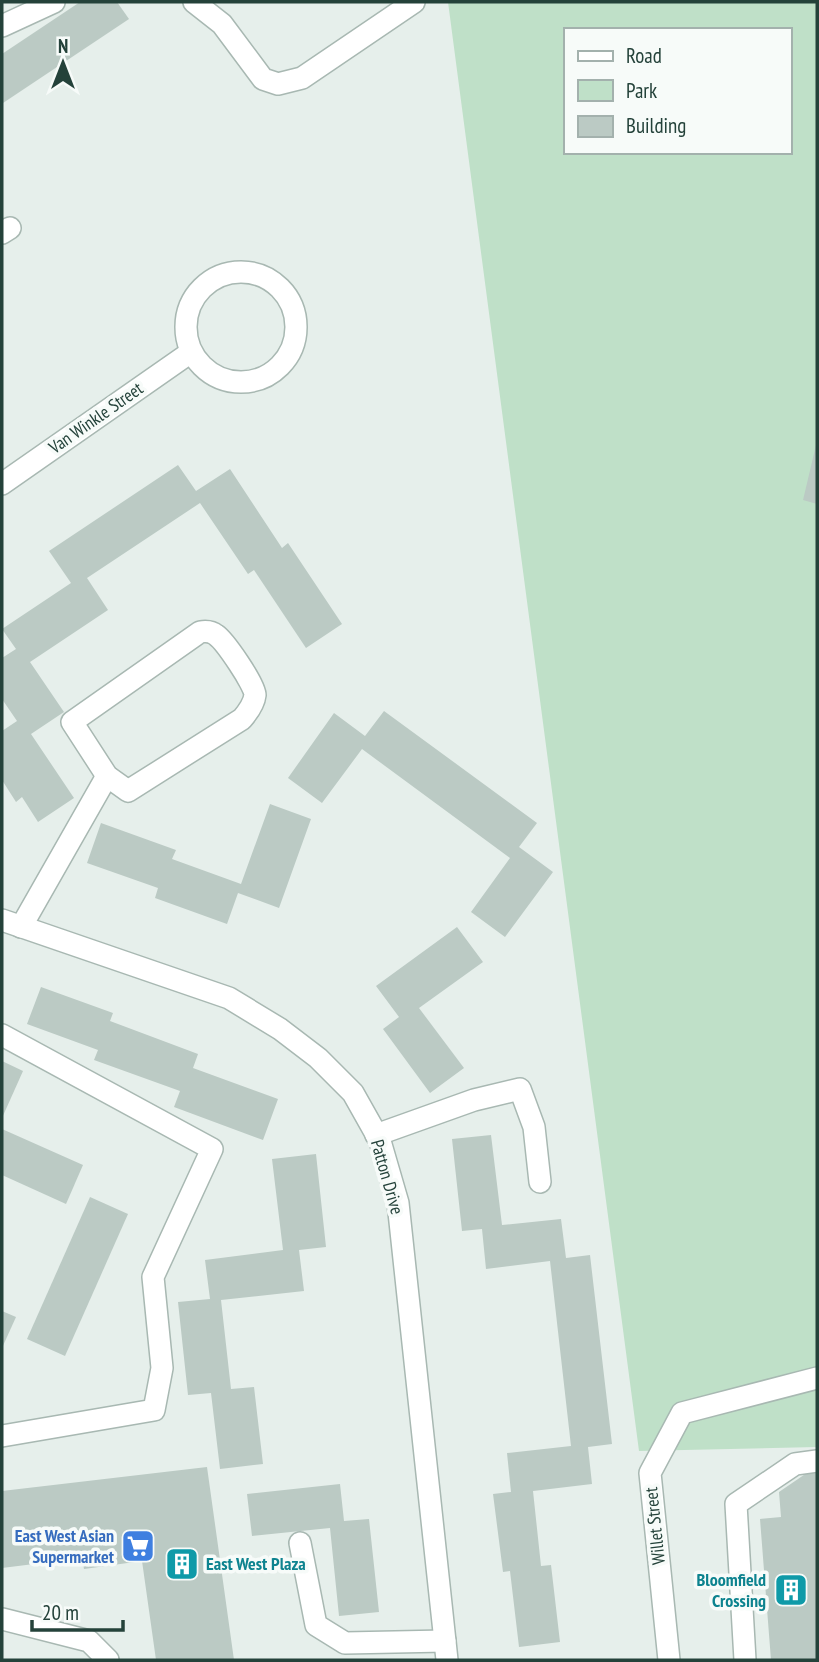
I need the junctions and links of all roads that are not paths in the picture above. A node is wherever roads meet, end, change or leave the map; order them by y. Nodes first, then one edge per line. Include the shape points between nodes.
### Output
1 (54, 2) edge
2 (194, 2) edge
3 (414, 2) edge
4 (2, 26) edge
5 (191, 352) junction
6 (2, 484) edge
7 (107, 776) junction
8 (11, 923) edge
9 (2, 1035) edge
10 (376, 1135) junction
11 (540, 1182) dead end
12 (817, 1378) edge
13 (2, 1436) edge
14 (817, 1461) edge
15 (300, 1543) dead end
16 (2, 1619) edge
17 (446, 1650) edge
18 (107, 1660) edge
19 (669, 1660) edge
20 (745, 1660) edge

1 - 4 street
2 - 3 street via 222,24 263,79 278,84 302,78
5 - 5 street via 212,375 227,381 258,380 272,373 292,349 293,306 283,290 253,272 217,276 191,300 185,335
5 - 6 street, Van Winkle Street
7 - 7 street via 128,791 250,710 255,697 252,685 214,633 192,636 72,723
7 - 8 street
8 - 10 street, Patton Drive via 229,998 280,1028 318,1058 353,1093
9 - 13 street via 212,1149 153,1278 162,1368 154,1410
10 - 11 street via 474,1100 520,1089 534,1126
10 - 17 street, Patton Drive via 398,1203
12 - 19 street, Willet Street via 682,1413 650,1473
14 - 20 street via 795,1464 736,1504
15 - 17 street via 316,1625 345,1643
16 - 18 street via 89,1641

